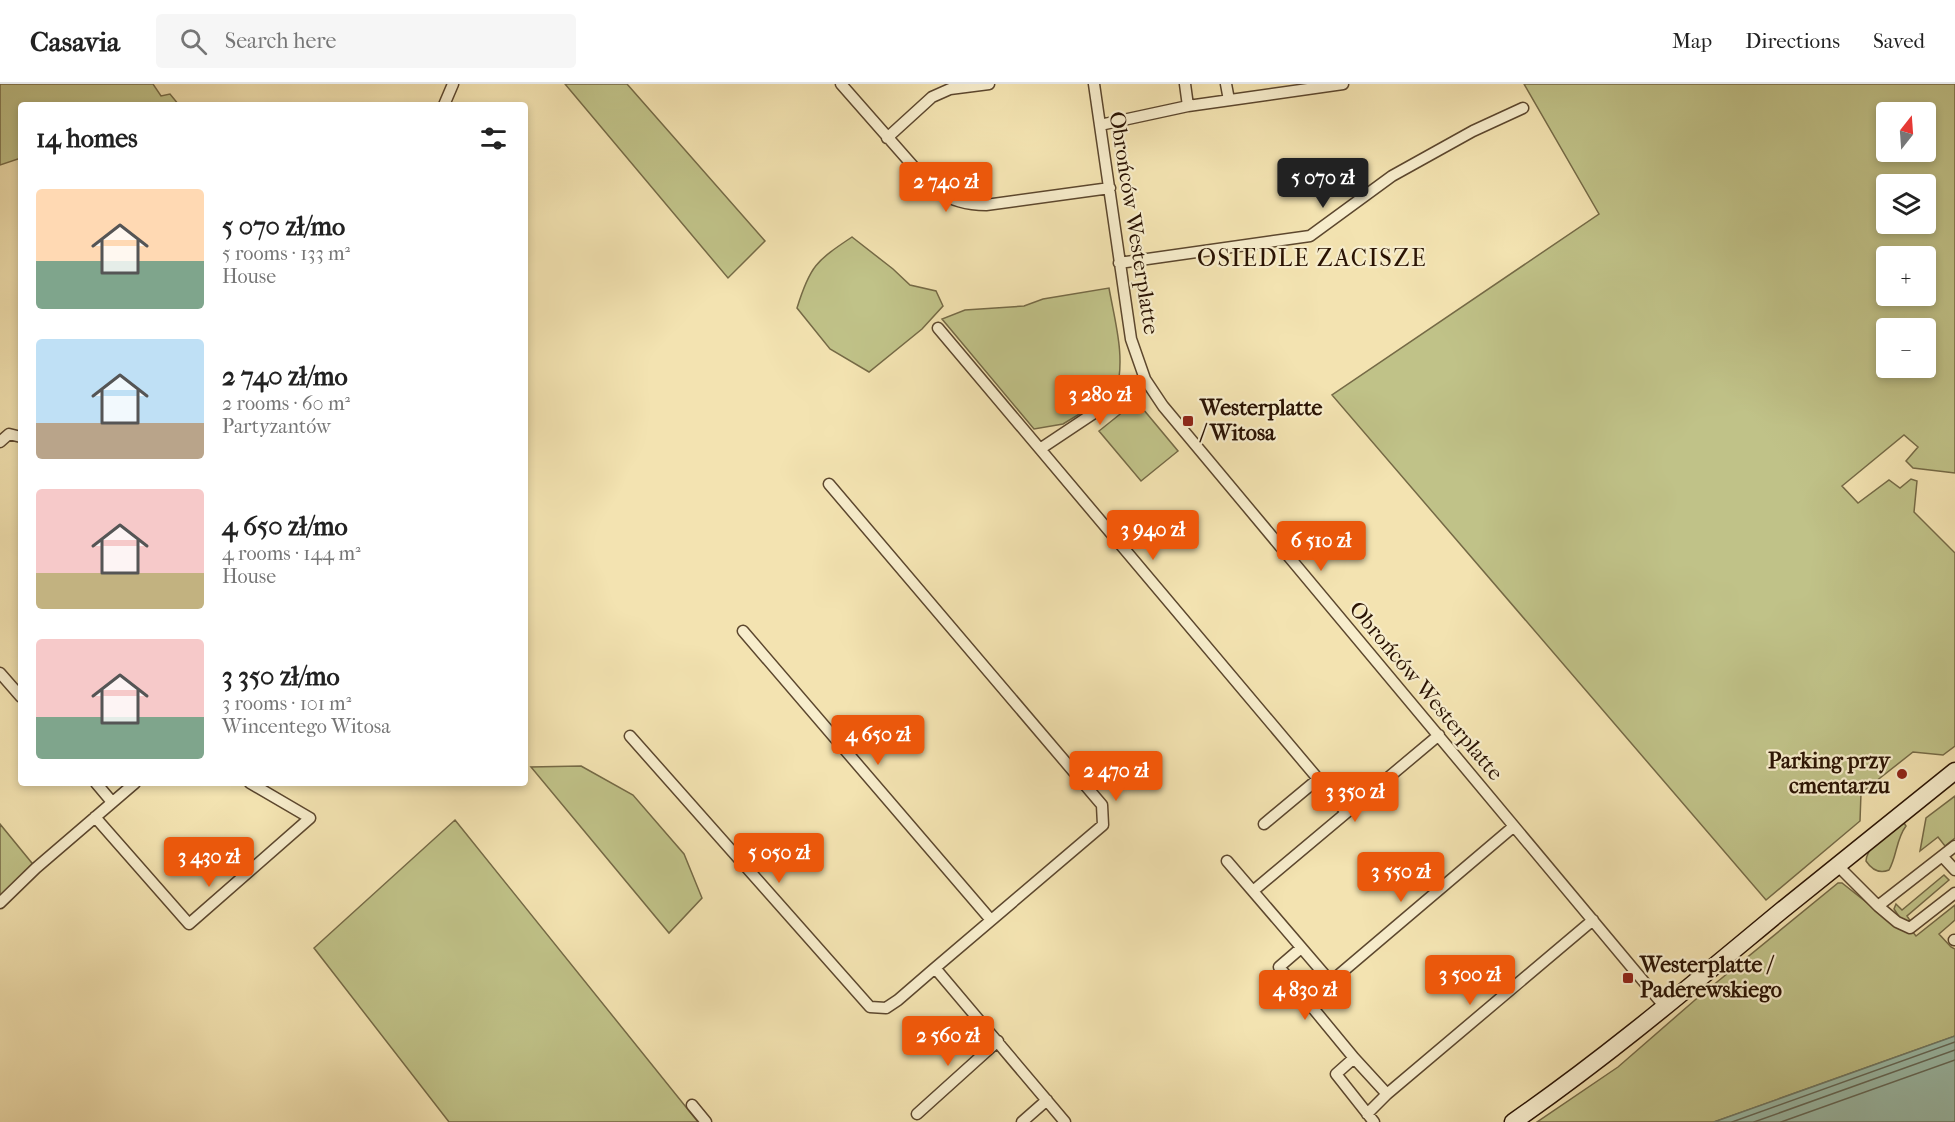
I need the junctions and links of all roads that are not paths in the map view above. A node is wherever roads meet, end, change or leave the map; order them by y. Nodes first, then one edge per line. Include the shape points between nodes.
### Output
1 (453, 84) edge
2 (841, 84) edge
3 (988, 84) edge
4 (1094, 84) edge
5 (1185, 84) edge
6 (1226, 84) edge
7 (1343, 84) edge
8 (1308, 87) edge
9 (1268, 89) edge
10 (1228, 100) junction
11 (445, 102) edge
12 (1188, 106) junction
13 (1523, 108) dead end
14 (1100, 125) junction
15 (887, 138) junction
16 (1110, 188) junction
17 (1119, 263) junction
18 (938, 328) dead end
19 (1145, 379) junction
20 (18, 436) edge
21 (0, 442) edge
22 (1040, 448) junction
23 (829, 484) dead end
24 (743, 631) dead end
25 (0, 673) edge
26 (18, 694) edge
27 (1439, 735) junction
28 (630, 736) dead end
29 (1955, 771) edge
30 (1318, 779) junction
31 (99, 786) edge
32 (131, 786) edge
33 (255, 786) edge
34 (112, 802) junction
35 (1346, 812) junction
36 (95, 817) junction
37 (1264, 824) dead end
38 (1513, 827) junction
39 (1955, 846) edge
40 (1942, 855) junction
41 (1227, 861) dead end
42 (1837, 865) junction
43 (1955, 870) edge
44 (1253, 891) junction
45 (1955, 893) edge
46 (0, 903) edge
47 (1878, 906) junction
48 (991, 920) junction
49 (1593, 920) junction
50 (1301, 948) junction
51 (935, 968) junction
52 (1330, 981) junction
53 (1308, 1001) junction
54 (1665, 1007) junction
55 (998, 1041) junction
56 (1354, 1058) junction
57 (1387, 1094) junction
58 (1047, 1100) junction
59 (692, 1105) dead end
60 (917, 1114) dead end
61 (1371, 1118) edge
62 (706, 1122) edge
63 (1022, 1122) edge
64 (1065, 1122) edge
65 (1514, 1122) edge

1 - 11 street
2 - 15 street
3 - 15 street via 950,89 932,97
4 - 14 street, Obrońców Westerplatte
5 - 12 street
6 - 10 street
7 - 8 street
8 - 9 street
9 - 10 street
10 - 12 street
12 - 14 street
13 - 17 street via 1392,176 1310,236
14 - 16 street, Obrońców Westerplatte
15 - 16 street via 935,191 969,205
16 - 17 street, Obrońców Westerplatte
17 - 19 street, Obrońców Westerplatte via 1131,339
18 - 22 street
19 - 22 street
19 - 27 street, Obrońców Westerplatte via 1163,406
20 - 21 street via 9,434
22 - 30 street
23 - 48 street via 1102,805 1102,825
24 - 48 street
25 - 26 street
27 - 35 street
27 - 38 street, Obrońców Westerplatte
28 - 51 street via 870,1007 886,1008
29 - 42 main road
30 - 35 street
30 - 37 street
31 - 34 street
32 - 34 street
33 - 36 street via 310,818 189,924
34 - 36 street
35 - 44 street
36 - 46 street
38 - 49 street, Obrońców Westerplatte
38 - 52 street
39 - 40 street
40 - 43 street
40 - 47 street
41 - 44 street
42 - 47 street
42 - 54 main road
44 - 50 street
45 - 47 street via 1910,928
48 - 51 street
49 - 54 street, Obrońców Westerplatte
49 - 57 street
50 - 52 street
50 - 53 street via 1279,967
51 - 55 street
52 - 53 street
53 - 56 street
54 - 65 main road
55 - 58 street
55 - 60 street
56 - 57 street
56 - 61 street via 1336,1074
57 - 61 street
58 - 63 street
58 - 64 street
59 - 62 street

